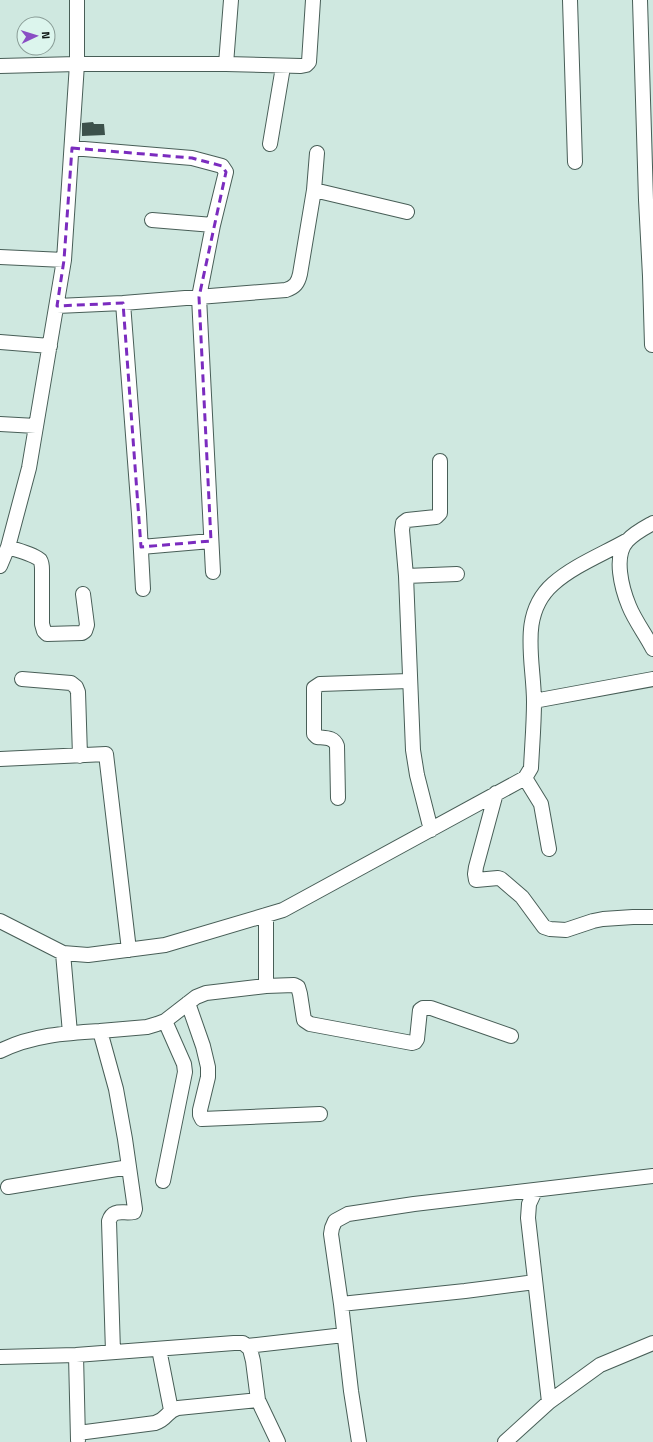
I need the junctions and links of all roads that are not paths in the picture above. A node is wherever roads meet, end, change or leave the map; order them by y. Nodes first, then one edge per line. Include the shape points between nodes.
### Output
1 (77, 0) edge
2 (231, 0) edge
3 (313, 0) edge
4 (570, 0) edge
5 (640, 0) edge
6 (647, 56) edge
7 (77, 64) junction
8 (226, 64) junction
9 (0, 66) edge
10 (283, 67) junction
11 (270, 144) dead end
12 (72, 148) junction
13 (317, 153) dead end
14 (575, 162) dead end
15 (314, 190) junction
16 (649, 200) edge
17 (407, 212) dead end
18 (152, 220) dead end
19 (212, 225) junction
20 (0, 257) edge
21 (64, 260) junction
22 (199, 297) junction
23 (123, 303) junction
24 (57, 306) junction
25 (0, 342) edge
26 (652, 345) dead end
27 (50, 346) junction
28 (0, 424) edge
29 (36, 426) junction
30 (440, 461) dead end
31 (653, 523) edge
32 (626, 541) junction
33 (211, 542) junction
34 (8, 547) junction
35 (141, 547) junction
36 (0, 566) edge
37 (213, 572) dead end
38 (457, 574) dead end
39 (406, 576) junction
40 (143, 589) dead end
41 (83, 594) dead end
42 (652, 643) edge
43 (22, 679) dead end
44 (653, 679) edge
45 (409, 681) junction
46 (534, 700) junction
47 (80, 756) junction
48 (0, 759) edge
49 (525, 778) junction
50 (496, 793) junction
51 (338, 798) dead end
52 (431, 830) junction
53 (549, 849) dead end
54 (266, 915) junction
55 (653, 917) edge
56 (0, 921) edge
57 (128, 950) junction
58 (63, 953) junction
59 (266, 986) junction
60 (188, 1003) junction
61 (165, 1021) junction
62 (100, 1032) junction
63 (70, 1033) junction
64 (511, 1036) dead end
65 (0, 1051) edge
66 (320, 1114) dead end
67 (129, 1167) junction
68 (653, 1176) edge
69 (162, 1181) dead end
70 (8, 1187) dead end
71 (535, 1190) junction
72 (535, 1282) junction
73 (341, 1304) junction
74 (344, 1335) junction
75 (653, 1343) edge
76 (247, 1346) junction
77 (159, 1349) junction
78 (113, 1352) junction
79 (76, 1355) junction
80 (0, 1357) edge
81 (258, 1400) junction
82 (549, 1402) junction
83 (171, 1410) junction
84 (78, 1437) edge
85 (278, 1442) edge
86 (359, 1442) edge
87 (505, 1442) edge

1 - 7 street
2 - 8 street
3 - 10 street via 309,62 301,66
4 - 14 street
5 - 6 street
6 - 16 street
7 - 8 street
7 - 9 street
7 - 12 street
8 - 10 street
10 - 11 street
12 - 19 street via 192,158 222,166 226,172
12 - 21 street
13 - 15 street
15 - 17 street
15 - 22 street via 300,274 294,287 286,290
16 - 26 street
18 - 19 street
19 - 22 street
20 - 21 street
21 - 24 street
22 - 23 street
22 - 33 street
23 - 24 street
23 - 35 street
24 - 27 street
25 - 27 street
27 - 29 street
28 - 29 street
29 - 34 street via 29,468
30 - 39 street via 440,513 436,517 407,520 403,523
31 - 32 street
32 - 42 street via 620,563 621,580 629,606
32 - 46 street via 565,575 540,598 532,617 530,633
33 - 35 street
33 - 37 street
34 - 36 street
34 - 41 street via 40,559 42,624 47,634 85,631 87,625
35 - 40 street
38 - 39 street
39 - 45 street
43 - 47 street via 71,683 76,687
44 - 46 street
45 - 51 street via 320,684 314,688 315,735 333,739 337,746
45 - 52 street via 414,762
46 - 49 street via 531,768
47 - 48 street
47 - 57 street via 106,754
49 - 50 street
49 - 53 street via 541,804
50 - 52 street
50 - 55 street via 476,867 476,880 501,879 522,897 544,926 550,929 566,930 603,919
52 - 54 street via 283,910
54 - 57 street via 165,945
54 - 59 street
56 - 58 street
57 - 58 street via 88,955
58 - 63 street
59 - 60 street via 206,993
59 - 64 street via 298,986 304,1020 310,1024 412,1043 417,1039 420,1010 431,1008
60 - 61 street
60 - 66 street via 208,1067 200,1110 202,1119
61 - 62 street via 147,1027
61 - 69 street via 185,1072
62 - 63 street
62 - 67 street via 116,1089
63 - 65 street via 39,1037
67 - 70 street
67 - 78 street via 135,1211 117,1212 109,1221
68 - 71 street
71 - 72 street via 529,1204 528,1218
71 - 73 street via 414,1204 340,1217 335,1221 331,1234
72 - 73 street
72 - 82 street
73 - 74 street
74 - 76 street
74 - 86 street
75 - 82 street via 600,1365
76 - 77 street via 243,1343 234,1343
76 - 81 street via 253,1362
77 - 78 street
77 - 83 street
78 - 79 street
79 - 80 street
79 - 84 street
81 - 83 street
81 - 85 street
82 - 87 street
83 - 84 street via 164,1419 155,1423

